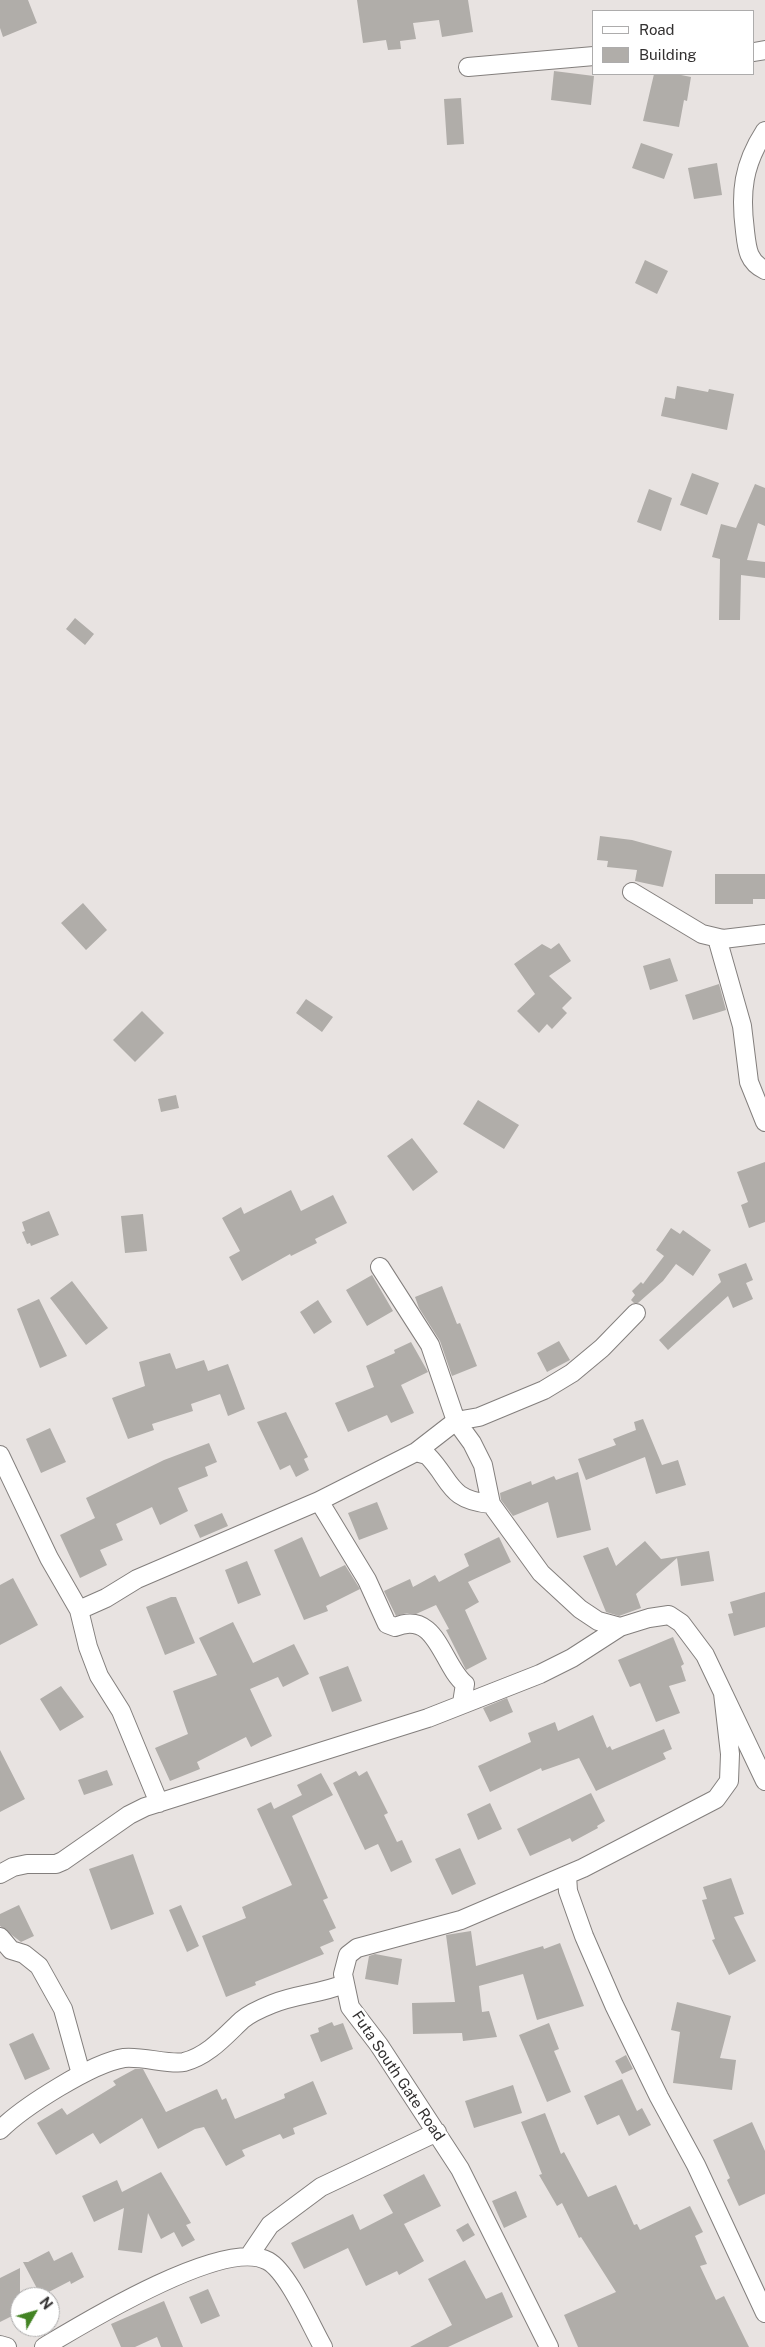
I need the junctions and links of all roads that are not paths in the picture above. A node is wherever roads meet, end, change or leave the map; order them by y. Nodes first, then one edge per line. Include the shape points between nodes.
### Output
1 (592, 56) edge
2 (468, 67) dead end
3 (765, 131) edge
4 (765, 270) edge
5 (632, 892) dead end
6 (765, 934) edge
7 (717, 938) junction
8 (765, 1122) edge
9 (380, 1267) dead end
10 (636, 1313) dead end
11 (456, 1421) junction
12 (416, 1452) junction
13 (0, 1455) edge
14 (319, 1501) junction
15 (491, 1504) junction
16 (79, 1610) junction
17 (620, 1627) junction
18 (722, 1693) junction
19 (462, 1703) junction
20 (765, 1781) edge
21 (159, 1803) junction
22 (0, 1874) edge
23 (567, 1875) junction
24 (0, 1937) edge
25 (344, 1984) junction
26 (81, 2074) junction
27 (0, 2130) edge
28 (437, 2132) junction
29 (249, 2256) junction
30 (765, 2313) edge
31 (0, 2345) edge
32 (7, 2347) edge
33 (44, 2347) edge
34 (323, 2347) edge
35 (549, 2347) edge

1 - 2 street
3 - 4 street via 751,155 741,199 748,254
5 - 7 street via 702,934
6 - 7 street
7 - 8 street via 742,1026 749,1082
9 - 11 street via 430,1345
10 - 11 street via 602,1348 551,1386 479,1418
11 - 12 street
11 - 15 street via 483,1465
12 - 14 street
12 - 15 street via 427,1455 449,1487 460,1495
13 - 16 street via 49,1558
14 - 16 street via 137,1579
14 - 19 street via 367,1580 387,1624 395,1627 414,1623 433,1636 457,1678 465,1684
15 - 17 street via 541,1573 586,1613 598,1621
16 - 21 street via 99,1676 121,1711
17 - 18 street via 669,1615 681,1623 705,1655
17 - 19 street via 540,1674
18 - 20 street
18 - 23 street, Futa South Gate Road via 730,1754 729,1781 716,1800
19 - 21 street via 428,1718
21 - 22 street via 128,1815 63,1861 27,1864
23 - 25 street, Futa South Gate Road via 462,1920 357,1948 348,1954
23 - 30 street via 568,1891 584,1936 614,2004 696,2165
24 - 26 street via 11,1950 24,1954 39,1966 63,2009
25 - 26 street via 326,1992 308,1992 271,2004 243,2019 212,2048 184,2062 123,2058
25 - 28 street, Futa South Gate Road via 350,2007
26 - 27 street
28 - 29 street via 321,2187 270,2225
28 - 35 street, Futa South Gate Road via 460,2169
29 - 33 street via 182,2273
29 - 34 street via 266,2260 284,2277
31 - 32 street

